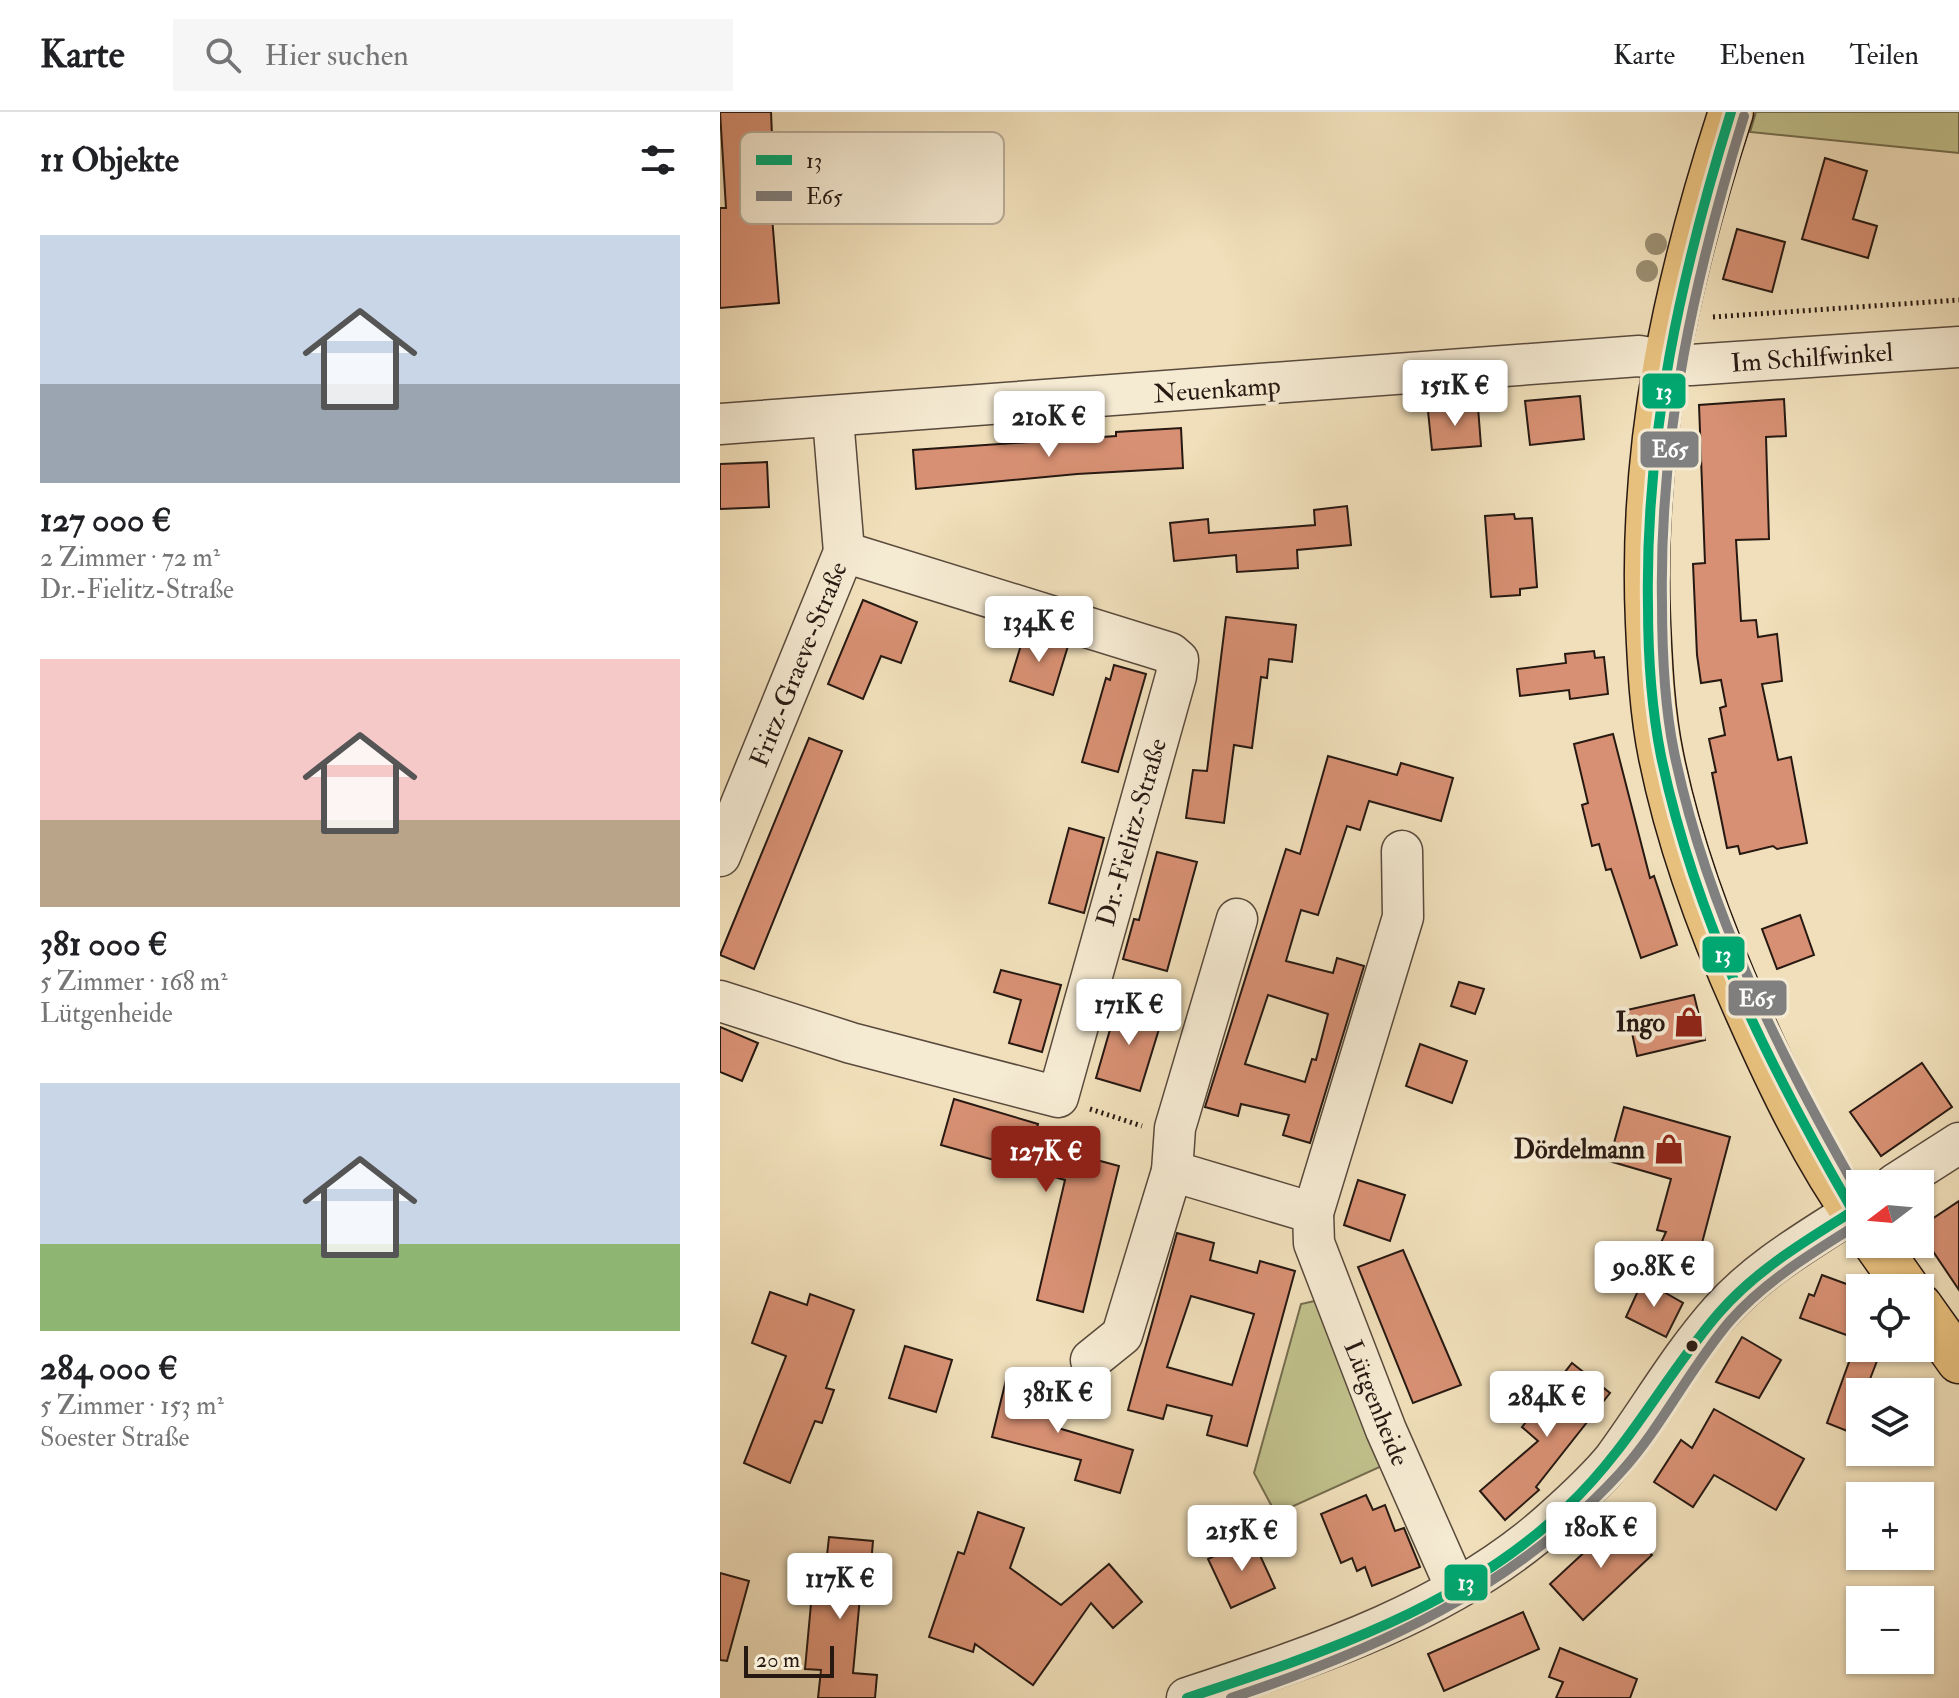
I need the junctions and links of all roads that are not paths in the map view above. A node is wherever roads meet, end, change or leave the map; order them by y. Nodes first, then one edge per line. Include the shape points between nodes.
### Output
1 (1731, 112) edge
2 (1669, 341) junction
3 (1959, 347) edge
4 (833, 418) junction
5 (720, 424) edge
6 (844, 552) junction
7 (1402, 851) dead end
8 (720, 856) edge
9 (1237, 919) dead end
10 (720, 1001) edge
11 (1959, 1143) edge
12 (1172, 1153) junction
13 (1917, 1170) edge
14 (1846, 1194) edge
15 (1313, 1213) junction
16 (1846, 1228) edge
17 (1934, 1326) edge
18 (1091, 1360) dead end
19 (1959, 1361) edge
20 (1456, 1588) junction
21 (1235, 1691) edge
22 (1187, 1698) edge

1 - 2 main road
2 - 3 street, Im Schilfwinkel via 1691,365
2 - 4 street, Neuenkamp via 1639,356
2 - 14 main road via 1648,488 1646,579 1661,754 1684,846 1720,951 1774,1071
4 - 5 street, Neuenkamp
4 - 6 street, Fritz-Graeve-Straße
6 - 8 street, Fritz-Graeve-Straße
6 - 10 street, Dr.-Fielitz-Straße via 1170,653 1178,660 1058,1097 851,1043
7 - 15 street, Lütgenheide via 1403,917
9 - 12 street
11 - 13 street
12 - 15 street
12 - 18 street via 1122,1335
15 - 20 street, Lütgenheide via 1314,1243 1380,1415
16 - 20 street via 1780,1256 1729,1302 1612,1461 1553,1520
17 - 19 main road
20 - 21 street
21 - 22 street

